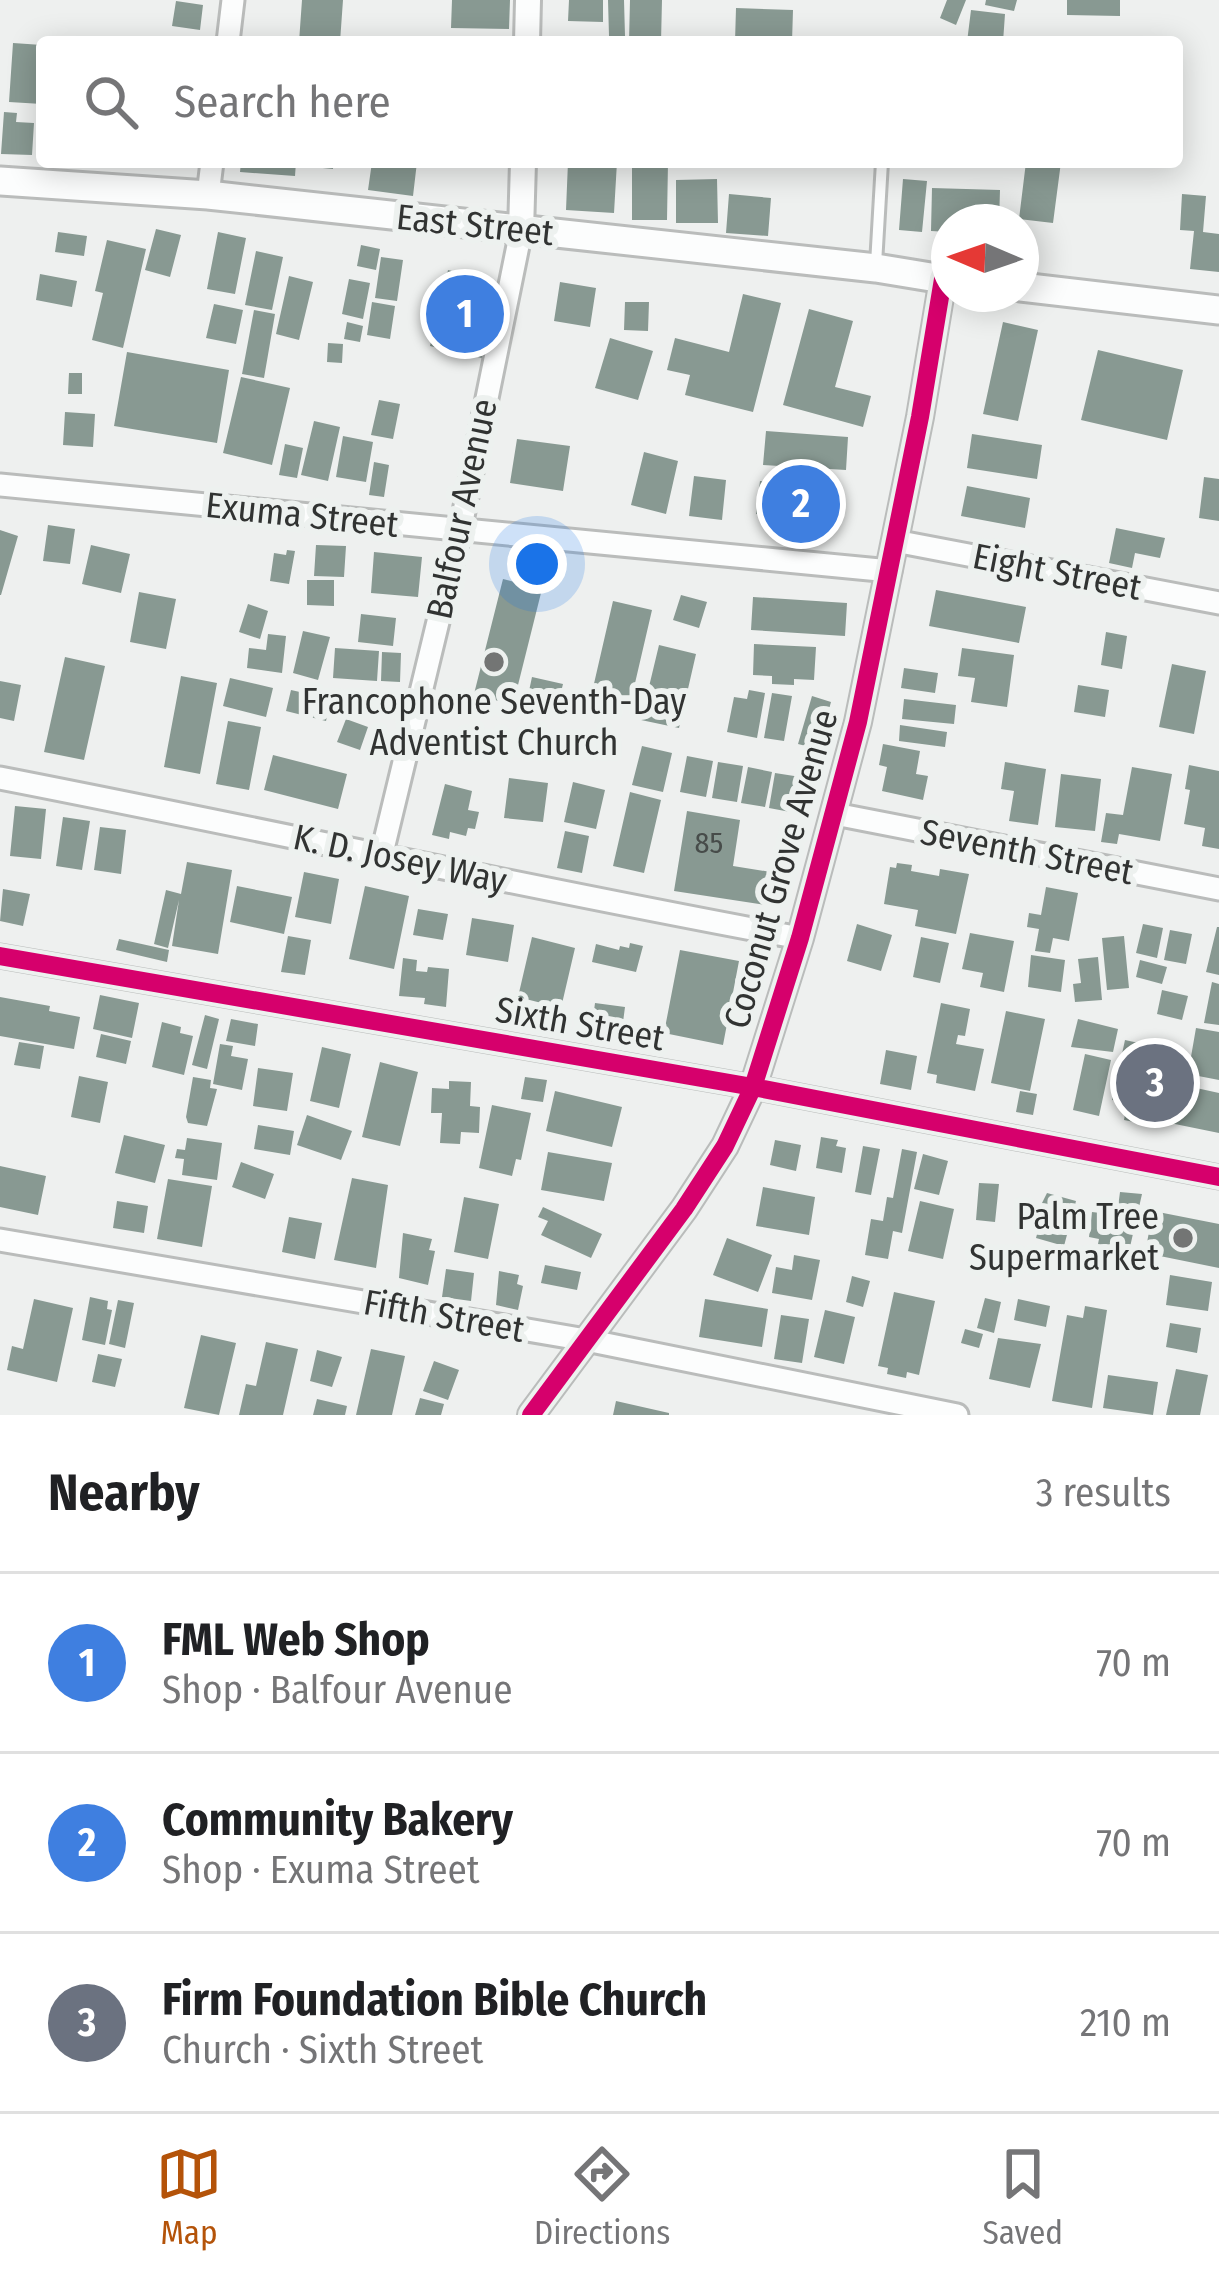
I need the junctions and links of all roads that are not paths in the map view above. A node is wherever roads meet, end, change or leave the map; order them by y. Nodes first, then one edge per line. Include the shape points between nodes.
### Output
1 (233, 0) edge
2 (528, 0) edge
3 (229, 36) edge
4 (527, 36) edge
5 (211, 168) edge
6 (523, 168) edge
7 (882, 168) edge
8 (0, 181) edge
9 (208, 195) junction
10 (521, 231) junction
11 (876, 268) junction
12 (931, 277) edge
13 (1039, 289) edge
14 (1219, 310) edge
15 (940, 312) edge
16 (0, 484) edge
17 (460, 531) junction
18 (895, 541) junction
19 (890, 571) junction
20 (1219, 603) edge
21 (0, 778) edge
22 (835, 814) junction
23 (382, 853) junction
24 (1219, 889) edge
25 (800, 938) junction
26 (0, 956) edge
27 (753, 1087) junction
28 (1219, 1177) edge
29 (0, 1240) edge
30 (586, 1340) junction
31 (531, 1415) edge
32 (957, 1415) edge

1 - 3 street
2 - 4 street
5 - 9 street
6 - 10 street, Balfour Avenue
7 - 11 lane
8 - 9 main road, East Street
9 - 10 main road, East Street
10 - 11 main road, East Street
10 - 17 street, Balfour Avenue
11 - 12 main road, East Street
13 - 14 main road
15 - 18 street, Coconut Grove Avenue
16 - 17 street, Exuma Street
17 - 19 street, Exuma Street
17 - 23 street, Balfour Avenue
18 - 19 street, Coconut Grove Avenue
18 - 20 street, Eight Street
19 - 22 street, Coconut Grove Avenue
21 - 23 street, K. D. Josey Way
22 - 24 street, Seventh Street
22 - 25 street, Coconut Grove Avenue
23 - 25 street, K. D. Josey Way
25 - 27 street, Coconut Grove Avenue
26 - 27 street, Sixth Street
27 - 28 street, Sixth Street
27 - 30 street, Coconut Grove Avenue via 684,1209
29 - 30 street, Fifth Street
30 - 31 street, Coconut Grove Avenue
30 - 32 street, Fifth Street

